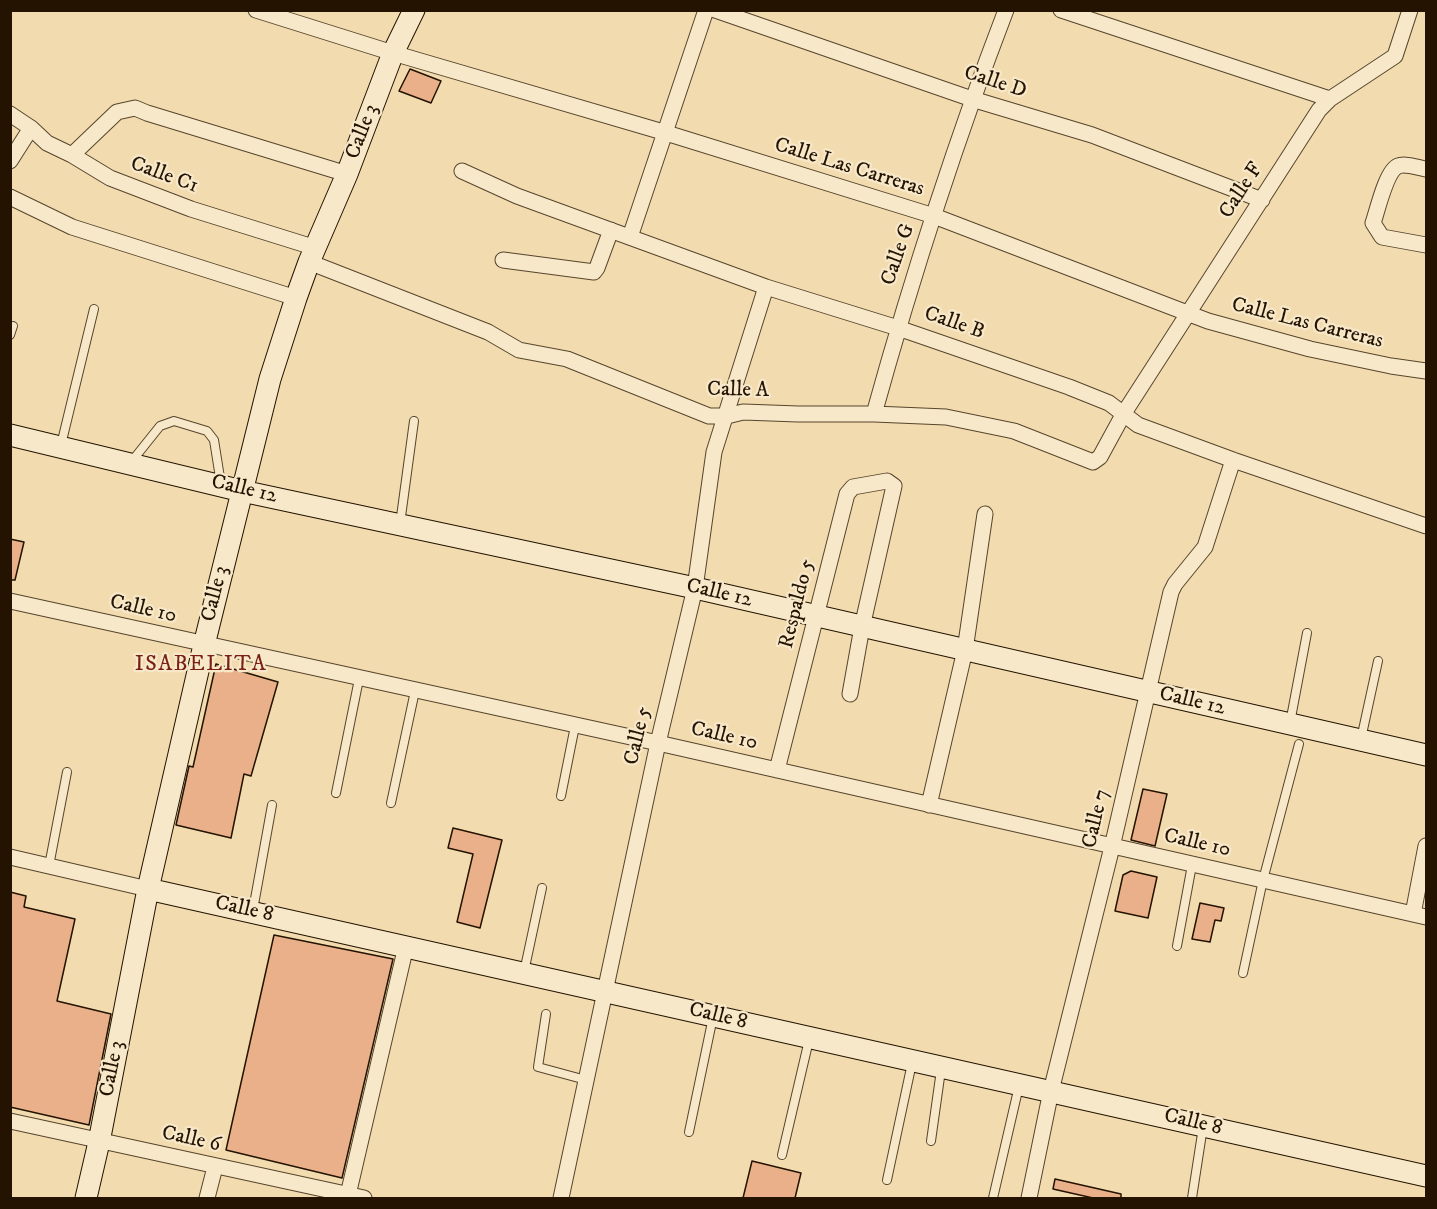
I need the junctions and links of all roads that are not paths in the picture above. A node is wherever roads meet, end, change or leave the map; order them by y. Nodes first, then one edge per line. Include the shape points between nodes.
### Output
1 (256, 10) edge
2 (414, 10) edge
3 (706, 10) edge
4 (715, 10) edge
5 (1006, 10) edge
6 (1061, 10) edge
7 (1410, 10) edge
8 (280, 14) edge
9 (393, 53) junction
10 (972, 99) junction
11 (1330, 99) junction
12 (10, 114) edge
13 (31, 128) junction
14 (663, 132) junction
15 (72, 155) junction
16 (10, 161) edge
17 (1426, 169) edge
18 (462, 171) dead end
19 (347, 174) junction
20 (10, 197) edge
21 (1262, 200) junction
22 (934, 216) junction
23 (611, 230) junction
24 (630, 237) junction
25 (1426, 244) edge
26 (313, 255) junction
27 (503, 260) dead end
28 (766, 287) junction
29 (296, 298) junction
30 (94, 309) dead end
31 (1188, 314) junction
32 (13, 326) dead end
33 (898, 328) junction
34 (10, 335) edge
35 (1426, 370) edge
36 (1124, 413) junction
37 (874, 414) junction
38 (727, 416) junction
39 (414, 421) dead end
40 (10, 435) edge
41 (61, 447) junction
42 (1233, 460) junction
43 (131, 463) junction
44 (221, 485) junction
45 (242, 491) junction
46 (985, 514) dead end
47 (400, 525) junction
48 (1426, 526) edge
49 (695, 588) junction
50 (10, 601) edge
51 (818, 616) junction
52 (862, 627) junction
53 (1307, 633) dead end
54 (204, 645) junction
55 (965, 650) junction
56 (1378, 661) dead end
57 (359, 679) junction
58 (415, 691) junction
59 (1148, 692) junction
60 (850, 694) dead end
61 (1290, 724) junction
62 (575, 726) junction
63 (1361, 740) junction
64 (658, 743) junction
65 (1299, 744) dead end
66 (1426, 755) edge
67 (777, 770) junction
68 (67, 772) dead end
69 (336, 793) dead end
70 (561, 796) dead end
71 (391, 803) dead end
72 (272, 805) dead end
73 (929, 805) junction
74 (1426, 846) edge
75 (1112, 847) junction
76 (10, 857) edge
77 (1192, 865) junction
78 (48, 866) junction
79 (1263, 880) junction
80 (542, 888) dead end
81 (148, 889) junction
82 (252, 912) junction
83 (1420, 916) edge
84 (406, 946) junction
85 (1177, 946) dead end
86 (524, 973) junction
87 (1243, 973) dead end
88 (604, 991) junction
89 (546, 1014) dead end
90 (713, 1016) junction
91 (810, 1038) junction
92 (913, 1062) junction
93 (942, 1068) junction
94 (586, 1080) junction
95 (1019, 1084) junction
96 (1051, 1091) junction
97 (10, 1121) edge
98 (1204, 1126) junction
99 (690, 1132) dead end
100 (931, 1141) dead end
101 (99, 1142) junction
102 (782, 1155) dead end
103 (215, 1167) junction
104 (1426, 1176) edge
105 (887, 1180) dead end
106 (348, 1195) junction
107 (86, 1198) edge
108 (207, 1198) edge
109 (364, 1198) edge
110 (561, 1198) edge
111 (993, 1198) edge
112 (1029, 1198) edge
113 (1192, 1198) edge

1 - 8 street, Calle Las Carreras
2 - 9 street, Calle 3
3 - 14 street
4 - 10 street, Calle D
5 - 10 street, Calle G
6 - 11 street
7 - 11 street, Calle F via 1395,56
8 - 9 street, Calle Las Carreras
9 - 14 street, Calle Las Carreras
9 - 19 street, Calle 3
10 - 21 street, Calle D via 1092,135
10 - 22 street, Calle G
11 - 21 street, Calle F
12 - 13 street, Calle C1
13 - 15 street, Calle C1 via 47,143
13 - 16 street
14 - 22 street, Calle Las Carreras
14 - 24 street
15 - 19 street via 117,112 135,108
15 - 26 street, Calle C1 via 110,178
17 - 25 street via 1394,169 1386,181 1373,223 1382,237
18 - 23 street, Calle B
19 - 26 street, Calle 3
20 - 29 street via 72,227
21 - 31 street, Calle F
22 - 31 street, Calle Las Carreras
22 - 33 street, Calle G
23 - 24 street, Calle B
23 - 27 street via 594,272
24 - 28 street, Calle B
26 - 29 street, Calle 3
26 - 38 street, Calle A via 488,332 519,350 567,359 706,415
28 - 33 street, Calle B
28 - 38 street, Calle 5
29 - 45 street, Calle 3 via 270,379
30 - 41 lane
31 - 35 street, Calle Las Carreras via 1310,350
31 - 36 street, Calle F
32 - 34 lane
33 - 36 street, Calle B via 1069,387
33 - 37 street, Calle G
36 - 37 street, Calle A via 1100,457 1093,462 1014,431 946,417
36 - 42 street, Calle B via 1138,425
37 - 38 street, Calle A via 743,412
38 - 49 street, Calle 5 via 714,452
39 - 47 lane
40 - 41 street, Calle 12
41 - 43 street, Calle 12
42 - 48 street, Calle B
42 - 59 street, Calle 7 via 1205,547 1171,592
43 - 44 street, Calle 12
43 - 44 lane via 160,426 174,422 207,431 214,440
44 - 45 street, Calle 12
45 - 47 street, Calle 12
45 - 54 street, Calle 3
46 - 55 street
47 - 49 street, Calle 12
49 - 51 street, Calle 12
49 - 64 street, Calle 5
50 - 54 street, Calle 10
51 - 52 street, Calle 12
51 - 52 street, Respaldo 5 via 849,490 887,481 894,486
51 - 67 street, Respaldo 5
52 - 55 street, Calle 12
52 - 60 street
53 - 61 lane
54 - 57 street, Calle 10
54 - 81 street, Calle 3
55 - 59 street, Calle 12
55 - 73 street
56 - 63 lane
57 - 58 street, Calle 10
57 - 69 lane
58 - 62 street, Calle 10
58 - 71 lane
59 - 61 street, Calle 12
59 - 75 street, Calle 7
61 - 63 street, Calle 12
62 - 64 street, Calle 10
62 - 70 lane
63 - 66 street, Calle 12
64 - 67 street, Calle 10
64 - 88 street, Calle 5
65 - 79 lane
67 - 73 street, Calle 10
68 - 78 lane
72 - 82 lane
73 - 75 street, Calle 10
74 - 83 street
75 - 77 street, Calle 10
75 - 96 street, Calle 7
76 - 78 street, Calle 8
77 - 79 street, Calle 10
77 - 85 lane
78 - 81 street, Calle 8
79 - 83 street, Calle 10
79 - 87 lane
80 - 86 lane
81 - 82 street, Calle 8
81 - 101 street, Calle 3
82 - 84 street, Calle 8
84 - 86 street, Calle 8
84 - 106 street
86 - 88 street, Calle 8
88 - 90 street, Calle 8
88 - 94 street, Calle 5
89 - 94 lane via 538,1067
90 - 91 street, Calle 8
90 - 99 lane
91 - 92 street, Calle 8
91 - 102 lane
92 - 93 street, Calle 8
92 - 105 lane
93 - 95 street, Calle 8
93 - 100 lane
94 - 110 street, Calle 5
95 - 96 street, Calle 8
95 - 111 lane
96 - 98 street, Calle 8
96 - 112 street, Calle 7
97 - 101 street, Calle 6
98 - 104 street, Calle 8
98 - 113 lane
101 - 103 street, Calle 6
101 - 107 street, Calle 3
103 - 106 street, Calle 6
103 - 108 street
106 - 109 street, Calle 6

